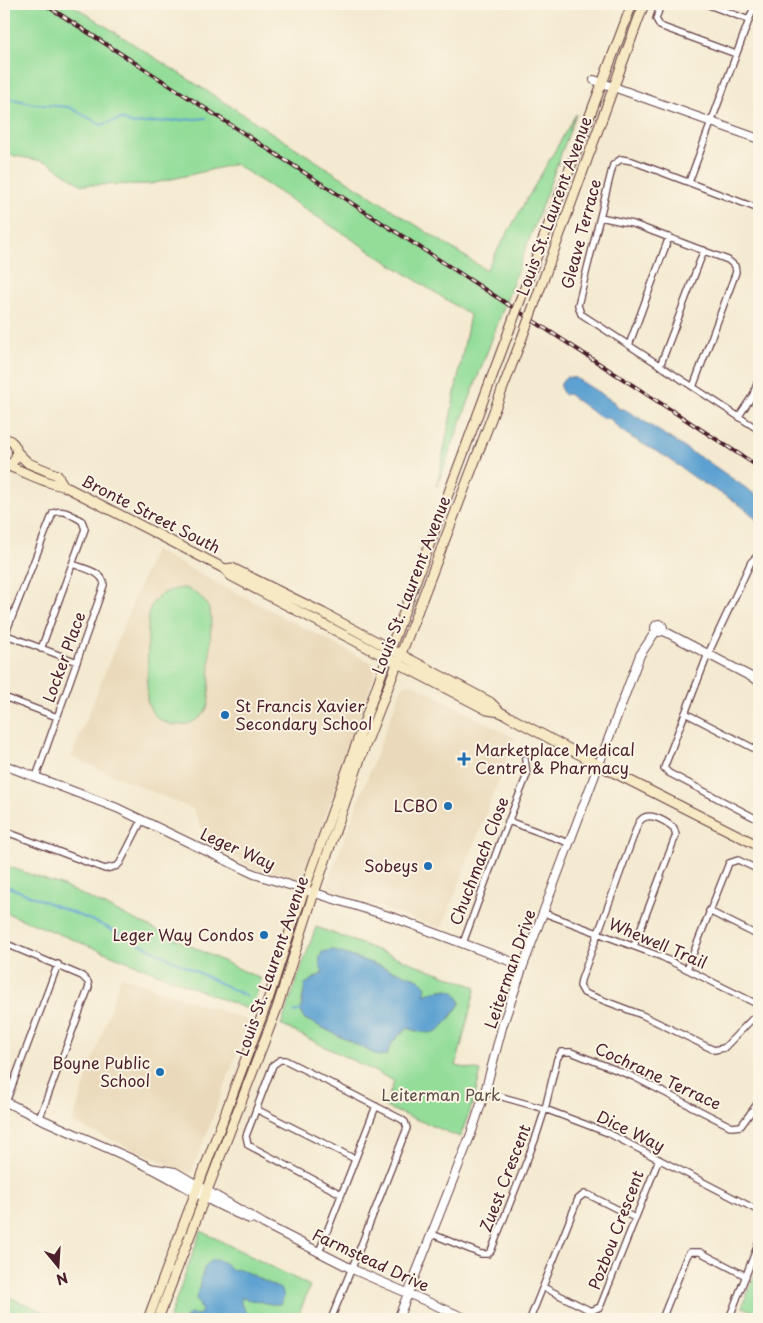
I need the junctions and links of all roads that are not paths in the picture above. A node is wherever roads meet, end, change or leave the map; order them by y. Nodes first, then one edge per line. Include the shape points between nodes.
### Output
1 (632, 4) edge
2 (644, 4) edge
3 (661, 4) edge
4 (706, 4) edge
5 (755, 4) edge
6 (749, 20) junction
7 (736, 54) junction
8 (598, 81) junction
9 (613, 87) junction
10 (712, 121) junction
11 (759, 139) edge
12 (689, 182) junction
13 (759, 209) edge
14 (600, 217) junction
15 (669, 238) junction
16 (704, 250) junction
17 (629, 345) junction
18 (660, 366) junction
19 (759, 378) edge
20 (693, 386) junction
21 (739, 416) junction
22 (759, 430) edge
23 (4, 438) edge
24 (17, 452) junction
25 (5, 467) edge
26 (64, 486) junction
27 (759, 556) edge
28 (72, 564) junction
29 (224, 569) junction
30 (4, 635) edge
31 (391, 648) junction
32 (41, 649) junction
33 (402, 654) junction
34 (708, 654) junction
35 (387, 658) junction
36 (77, 662) junction
37 (398, 664) junction
38 (758, 679) edge
39 (4, 697) edge
40 (500, 712) junction
41 (685, 713) junction
42 (57, 717) junction
43 (759, 751) edge
44 (525, 760) dead end
45 (4, 765) edge
46 (599, 765) junction
47 (36, 777) junction
48 (142, 820) junction
49 (759, 820) edge
50 (508, 821) junction
51 (4, 831) edge
52 (569, 843) junction
53 (759, 846) edge
54 (759, 870) edge
55 (304, 890) junction
56 (314, 893) junction
57 (709, 911) junction
58 (544, 913) junction
59 (599, 933) junction
60 (759, 936) edge
61 (463, 943) junction
62 (4, 944) edge
63 (634, 946) junction
64 (58, 964) junction
65 (523, 966) junction
66 (688, 969) junction
67 (759, 1005) edge
68 (759, 1012) edge
69 (485, 1092) junction
70 (759, 1101) edge
71 (5, 1102) edge
72 (376, 1106) junction
73 (256, 1109) junction
74 (545, 1109) junction
75 (39, 1120) junction
76 (355, 1159) junction
77 (659, 1159) junction
78 (201, 1192) junction
79 (341, 1194) junction
80 (759, 1211) edge
81 (635, 1218) junction
82 (432, 1234) junction
83 (759, 1242) edge
84 (318, 1252) junction
85 (352, 1269) junction
86 (746, 1276) junction
87 (543, 1287) junction
88 (408, 1293) junction
89 (148, 1319) edge
90 (158, 1319) edge
91 (331, 1319) edge
92 (398, 1319) edge
93 (466, 1319) edge
94 (530, 1319) edge
95 (662, 1319) edge
96 (729, 1319) edge

1 - 8 main road, Louis St. Laurent Avenue
2 - 9 main road, Louis St. Laurent Avenue
3 - 7 street via 656,19 660,26
4 - 6 street
5 - 6 street
6 - 7 street
7 - 10 street
8 - 9 street
8 - 31 main road, Louis St. Laurent Avenue, bridge via 510,331
9 - 10 street
9 - 33 main road, Louis St. Laurent Avenue, bridge
10 - 11 street
10 - 12 street
12 - 13 street, Gleave Terrace
12 - 14 street, Gleave Terrace via 621,159 613,165
14 - 15 street via 633,224
14 - 17 street, Gleave Terrace via 578,309
15 - 16 street
15 - 17 street
16 - 18 street
16 - 20 street via 732,262 736,272
17 - 18 street, Gleave Terrace
18 - 20 street, Gleave Terrace
19 - 21 street via 753,395
20 - 21 street, Gleave Terrace
21 - 22 street, Gleave Terrace
23 - 24 main road, Bronte Street South via 15,444
24 - 25 main road via 16,460
24 - 26 main road, Bronte Street South via 28,463 57,475
25 - 26 main road, Bronte Street South
26 - 29 main road, Bronte Street South
27 - 34 street via 751,562
28 - 30 street via 85,530 82,521 57,511
28 - 32 street
28 - 36 street, Locker Place via 101,575 104,580
29 - 31 main road, Bronte Street South via 232,568
29 - 35 main road, Bronte Street South via 231,576
30 - 32 street
31 - 33 main road, Bronte Street South
31 - 35 main road, Louis St. Laurent Avenue
32 - 36 street
33 - 37 main road, Louis St. Laurent Avenue
33 - 40 main road, Bronte Street South via 490,702
34 - 38 street
34 - 41 street
34 - 46 street, Leiterman Drive via 659,630 640,655
35 - 37 main road, Bronte Street South
35 - 55 main road, Louis St. Laurent Avenue
36 - 42 street, Locker Place
37 - 40 main road, Bronte Street South via 487,710
37 - 56 main road, Louis St. Laurent Avenue via 360,759
39 - 42 street
40 - 46 main road, Bronte Street South
41 - 43 street
41 - 49 street via 664,768 666,772
42 - 47 street, Locker Place
44 - 50 street, Chuchmach Close via 527,774
45 - 47 street, Leger Way
46 - 52 street, Leiterman Drive
46 - 53 main road, Bronte Street South
47 - 48 street, Leger Way
48 - 51 street via 120,863 105,870
48 - 55 street, Leger Way via 254,874
50 - 52 street
50 - 61 street, Chuchmach Close
52 - 58 street, Leiterman Drive
54 - 57 street via 738,860 728,862
55 - 56 street, Leger Way
55 - 78 main road, Louis St. Laurent Avenue
56 - 61 street, Leger Way
56 - 78 main road, Louis St. Laurent Avenue via 277,1008
57 - 60 street
57 - 66 street
58 - 59 street, Whewell Trail
58 - 65 street, Leiterman Drive
59 - 63 street, Whewell Trail
59 - 63 street via 640,820 645,816 655,816 674,828 676,835
59 - 68 street via 581,980 584,993 642,1015 714,1050 724,1048
61 - 65 street, Leger Way
62 - 64 street
63 - 66 street, Whewell Trail
64 - 71 street
64 - 75 street via 86,979 89,987
65 - 69 street, Leiterman Drive
66 - 67 street, Whewell Trail
69 - 74 street, Dice Way
69 - 82 street, Leiterman Drive
70 - 74 street, Cochrane Terrace via 741,1126 732,1127 634,1077 566,1051 561,1052 557,1059
71 - 75 street, Farmstead Drive
72 - 73 street via 280,1060 273,1065
72 - 76 street
72 - 85 street via 405,1122 407,1131
73 - 76 street
73 - 79 street via 246,1136 248,1145
74 - 77 street, Dice Way
74 - 82 street, Zuest Crescent via 536,1140 491,1251 481,1254
75 - 78 street, Farmstead Drive
76 - 79 street
77 - 80 street, Dice Way
77 - 81 street, Pozbou Crescent
78 - 84 street, Farmstead Drive via 216,1205 264,1224
78 - 89 main road, Louis St. Laurent Avenue
78 - 90 main road, Louis St. Laurent Avenue
79 - 84 street
81 - 87 street via 589,1195 580,1196
81 - 87 street, Pozbou Crescent via 600,1307 591,1311
82 - 88 street, Leiterman Drive
83 - 86 street
84 - 85 street, Farmstead Drive
85 - 88 street, Farmstead Drive
85 - 91 street
86 - 95 street via 700,1252 690,1252
86 - 96 street
87 - 94 street
88 - 92 street, Leiterman Drive
88 - 93 street, Farmstead Drive

